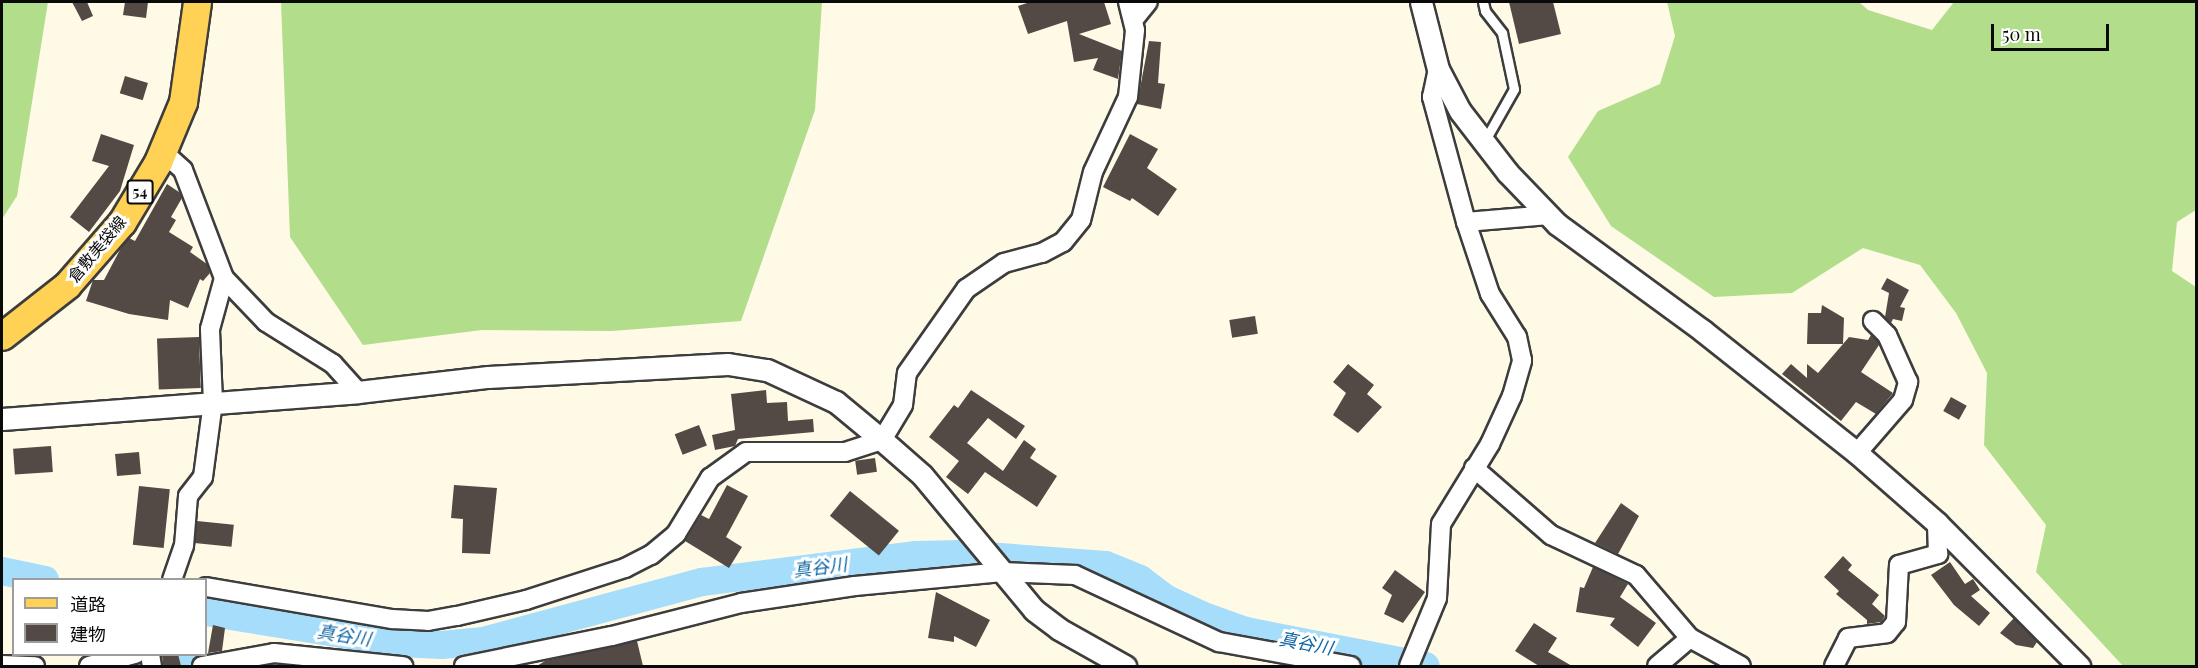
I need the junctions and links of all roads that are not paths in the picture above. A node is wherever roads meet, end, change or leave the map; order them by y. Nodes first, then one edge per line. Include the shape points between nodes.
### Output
1 (197, 2) edge
2 (1148, 2) edge
3 (1421, 2) edge
4 (1483, 2) edge
5 (1131, 10) edge
6 (1438, 69) junction
7 (1484, 142) junction
8 (162, 151) junction
9 (1549, 215) junction
10 (1466, 222) junction
11 (224, 278) junction
12 (1873, 321) dead end
13 (2, 336) edge
14 (358, 392) junction
15 (213, 402) junction
16 (2, 419) edge
17 (882, 440) junction
18 (1857, 453) junction
19 (1474, 468) junction
20 (1937, 523) junction
21 (998, 568) junction
22 (172, 578) edge
23 (207, 587) edge
24 (1690, 638) junction
25 (128, 656) edge
26 (1411, 659) edge
27 (2, 665) edge
28 (35, 666) edge
29 (90, 666) edge
30 (202, 666) edge
31 (403, 666) edge
32 (464, 666) edge
33 (1125, 666) edge
34 (1351, 666) edge
35 (1658, 666) edge
36 (1741, 666) edge
37 (1834, 666) edge
38 (2079, 666) edge

1 - 8 main road, 倉敷美袋線 / 54 via 183,102
2 - 5 street
3 - 6 street
4 - 7 lane via 1502,33 1514,89
5 - 17 street via 1128,97 1093,172 1081,220 1063,242 1042,253 1004,263 966,289 907,373 903,405
6 - 7 street via 1460,111
6 - 10 street via 1432,97
7 - 9 street
8 - 11 street via 183,170
8 - 13 main road, 倉敷美袋線 / 54 via 122,222 67,285
9 - 10 street
9 - 18 street
10 - 19 street via 1490,294 1517,337 1522,360 1512,396
11 - 14 street via 274,328 333,364
11 - 15 street via 210,329
12 - 18 street via 1887,335 1908,382 1903,400
14 - 15 street
14 - 17 street via 488,376 728,364 768,370 836,402
15 - 16 street
15 - 22 street via 203,477 188,496 184,546
17 - 21 street via 922,475
17 - 23 street via 845,452 746,452 710,478 676,534 651,555 625,568 526,600 458,616 428,621 392,619
18 - 20 street
19 - 24 street via 1551,535 1636,575
19 - 26 street via 1441,524 1437,598
20 - 37 street via 1938,554 1899,565 1896,622 1887,633 1848,638
20 - 38 street
21 - 32 street via 741,603 612,636
21 - 33 street via 1050,623
21 - 34 street via 1075,575 1219,642
24 - 35 street
24 - 36 street
25 - 29 street
27 - 28 street
30 - 31 street via 274,653

